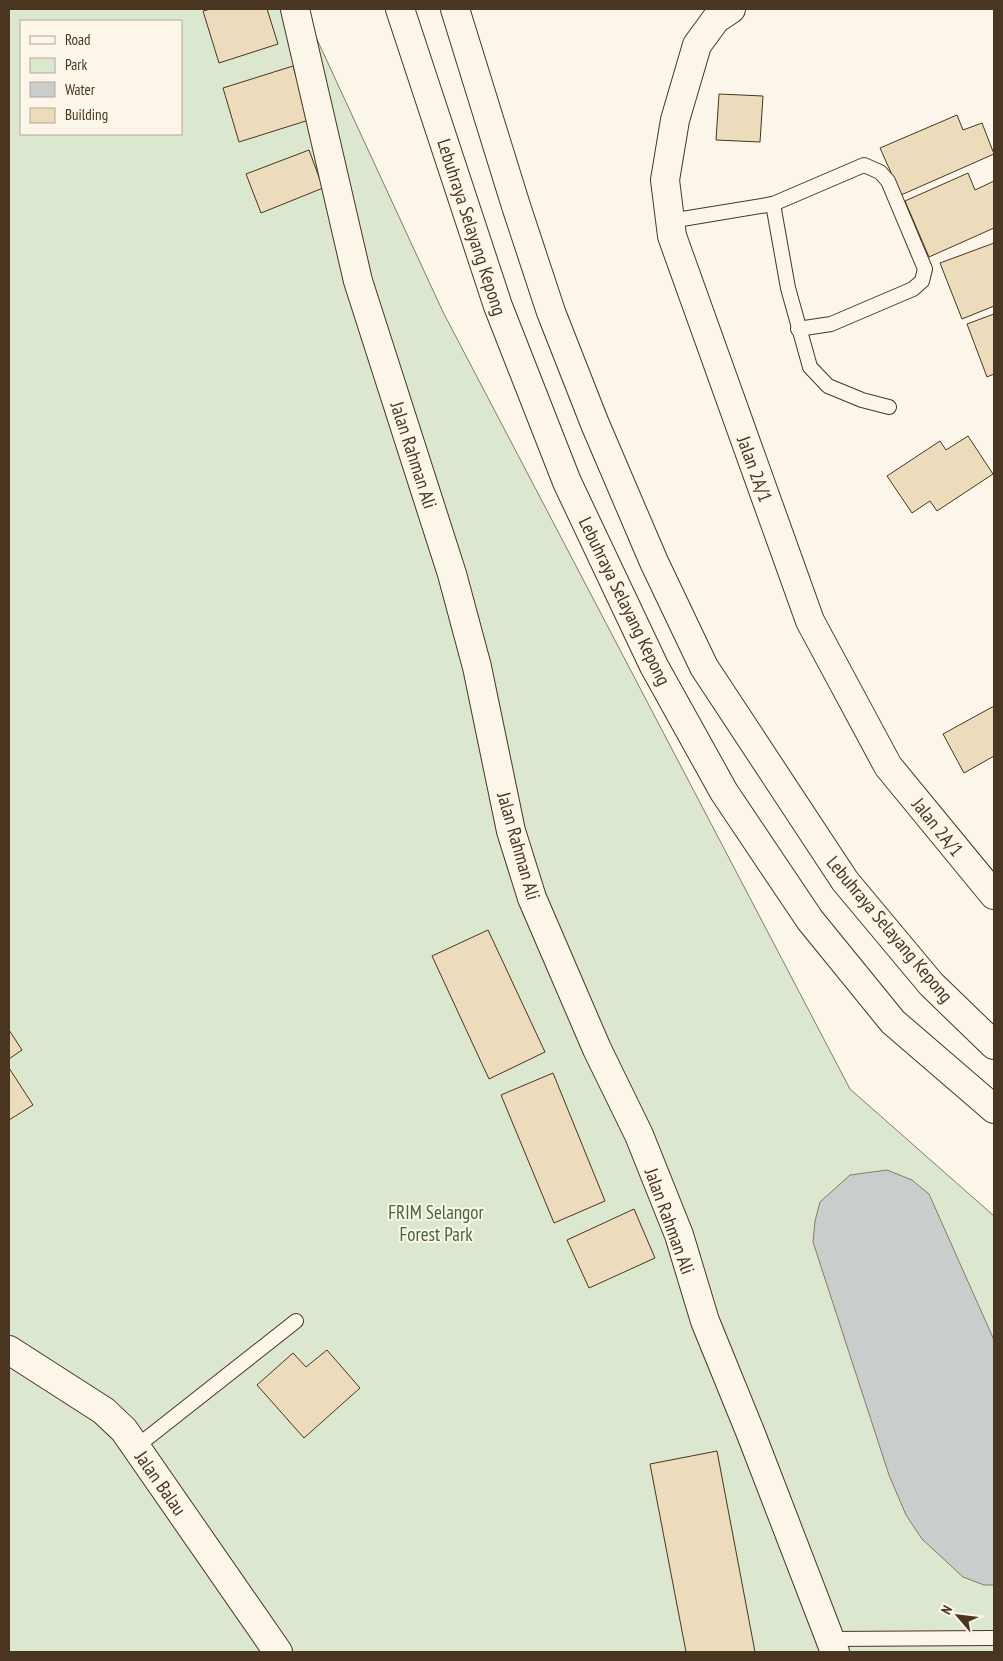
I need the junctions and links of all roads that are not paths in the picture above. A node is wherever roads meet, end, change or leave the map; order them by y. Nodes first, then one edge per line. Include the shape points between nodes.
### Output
1 (295, 9) edge
2 (400, 9) edge
3 (455, 9) edge
4 (717, 12) edge
5 (774, 204) junction
6 (670, 221) junction
7 (798, 329) junction
8 (888, 407) dead end
9 (994, 896) edge
10 (994, 1045) edge
11 (994, 1109) edge
12 (296, 1321) dead end
13 (9, 1350) edge
14 (136, 1447) junction
15 (994, 1638) edge
16 (832, 1646) edge
17 (278, 1652) edge

1 - 16 street, Jalan Rahman Ali via 358,281 452,574 477,667 511,831 532,898 597,1049 639,1135 679,1235 705,1321
2 - 11 street, Lebuhraya Selayang Kepong via 498,306 567,482 654,666 724,792 810,920 892,1022
3 - 10 street, Lebuhraya Selayang Kepong via 551,312 594,424 650,554 704,667 845,881 931,984
4 - 6 street, Jalan 2A/1 via 697,45 675,120 665,180
5 - 6 lane
5 - 7 lane
5 - 7 lane via 864,164 880,172 888,181 925,269 922,281 913,289 831,324
6 - 9 street, Jalan 2A/1 via 672,236 810,621 888,766
7 - 8 lane via 810,367 828,386
12 - 14 lane
13 - 14 street, Jalan Balau via 104,1411
14 - 17 street, Jalan Balau
15 - 16 lane

